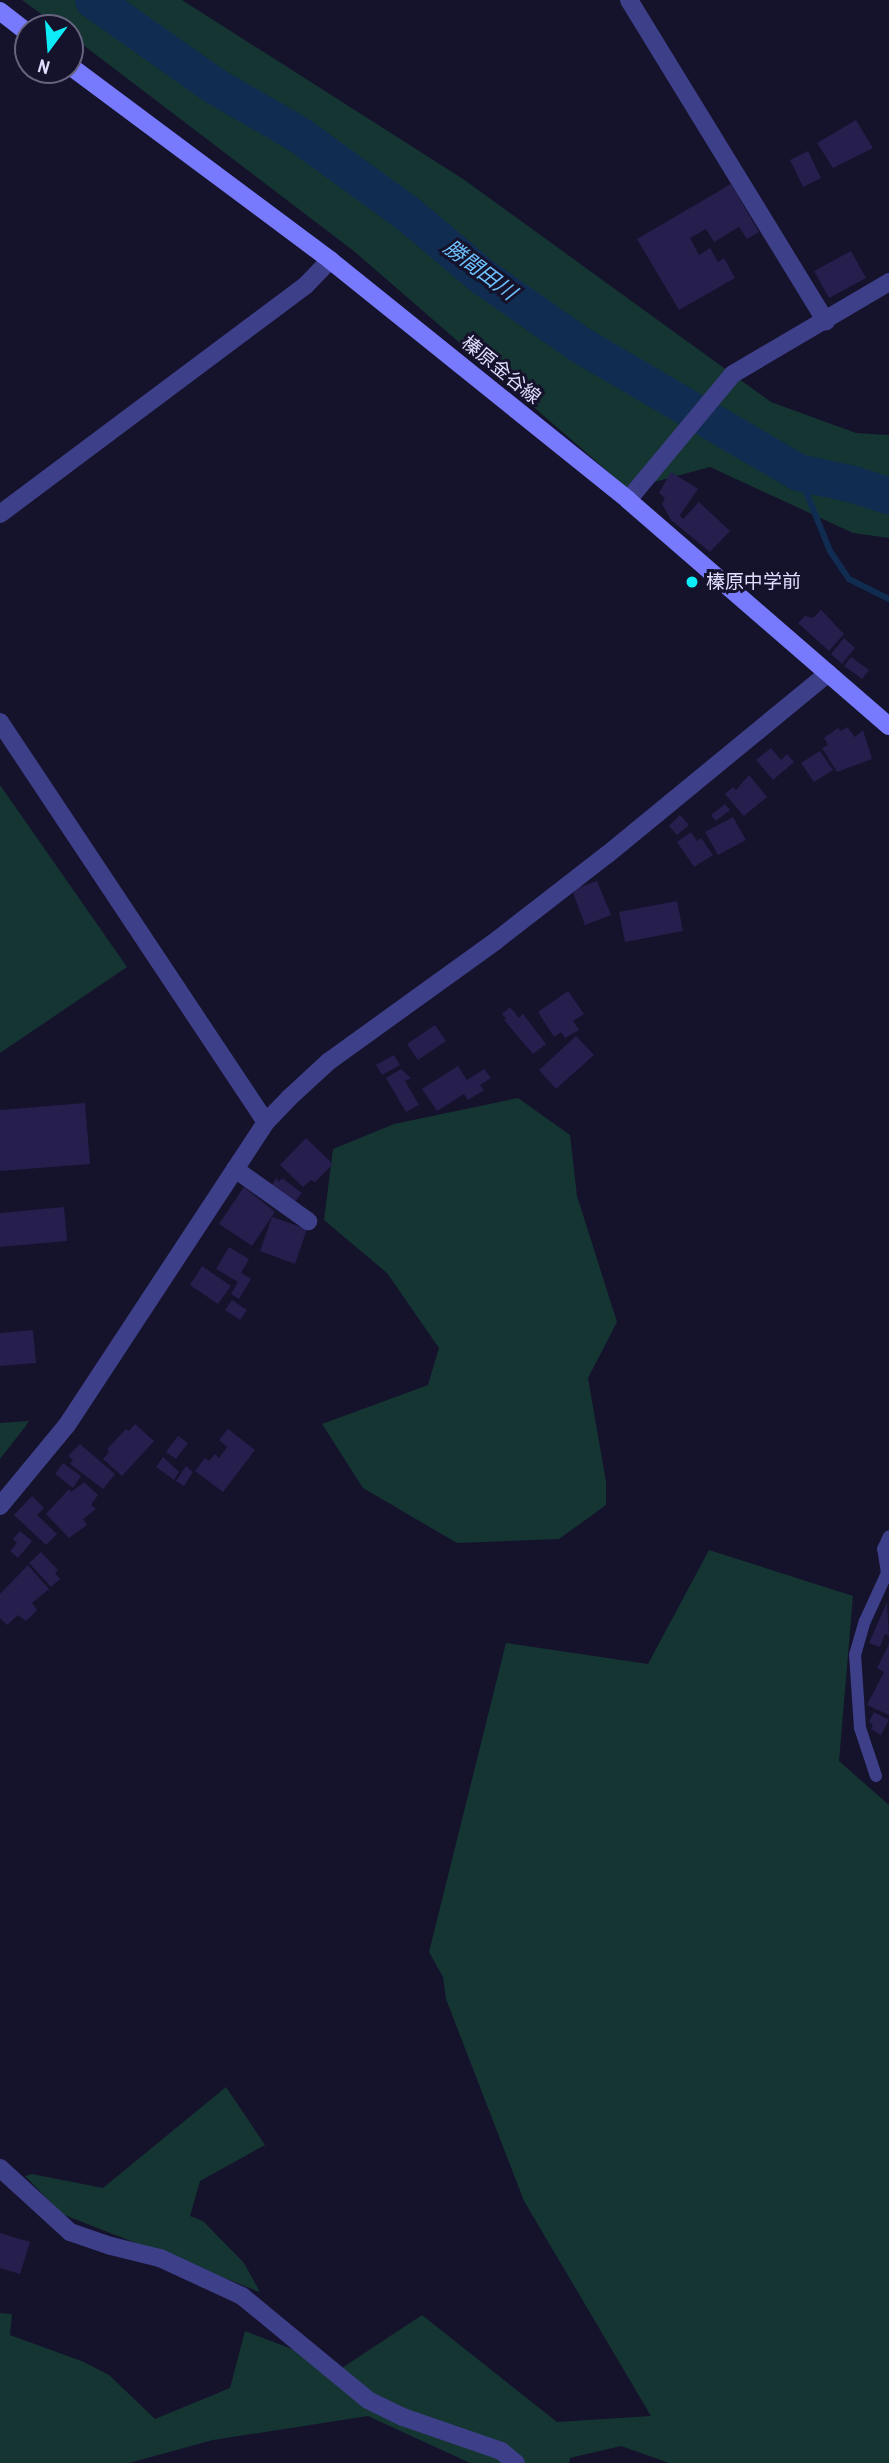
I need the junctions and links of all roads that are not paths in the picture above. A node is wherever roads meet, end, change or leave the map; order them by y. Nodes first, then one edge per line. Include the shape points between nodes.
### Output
1 (629, 0) edge
2 (0, 11) edge
3 (14, 22) edge
4 (84, 76) edge
5 (330, 260) junction
6 (889, 282) edge
7 (826, 321) junction
8 (628, 500) junction
9 (0, 514) edge
10 (828, 673) junction
11 (0, 722) edge
12 (889, 726) edge
13 (266, 1122) junction
14 (235, 1169) junction
15 (308, 1221) dead end
16 (0, 1506) edge
17 (889, 1536) edge
18 (876, 1776) dead end
19 (0, 2168) edge
20 (516, 2463) edge

1 - 7 street
2 - 3 main road
4 - 5 main road, 榛原金谷線
5 - 8 main road, 榛原金谷線
5 - 9 street via 306,285
6 - 7 street
7 - 8 street via 733,374
8 - 10 main road, 榛原金谷線
10 - 12 main road, 榛原金谷線
10 - 13 street via 568,886 328,1062
11 - 13 street
13 - 14 street
14 - 15 street
14 - 16 street via 67,1424
17 - 18 lane via 883,1549 887,1573 855,1655 860,1728
19 - 20 street via 70,2232 160,2258 242,2295 368,2400 501,2451

